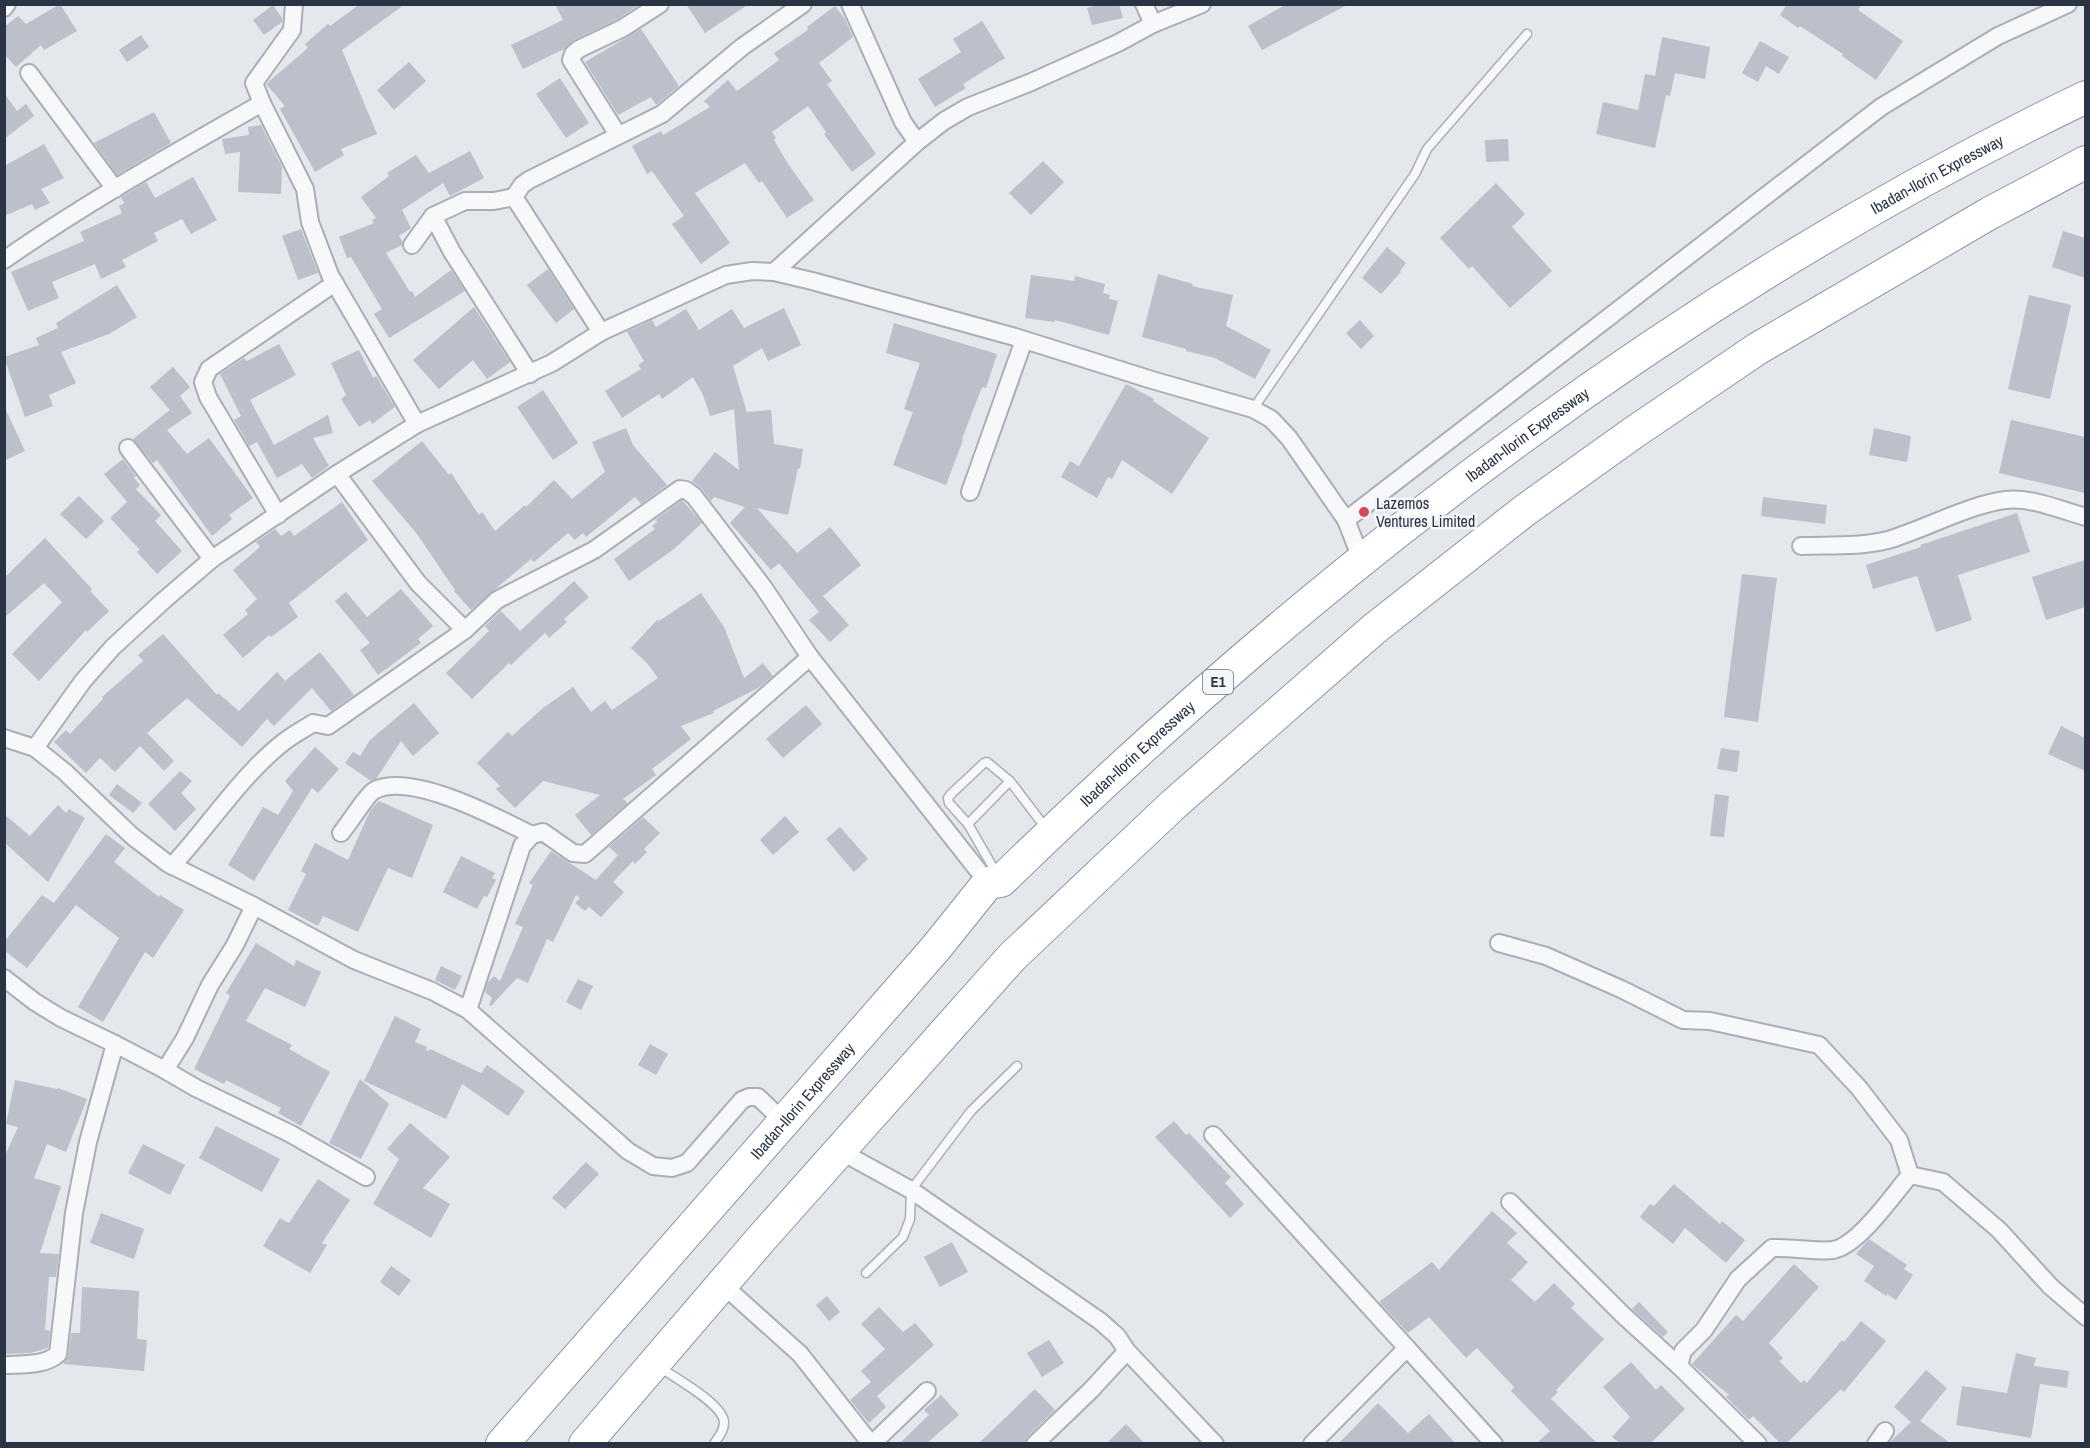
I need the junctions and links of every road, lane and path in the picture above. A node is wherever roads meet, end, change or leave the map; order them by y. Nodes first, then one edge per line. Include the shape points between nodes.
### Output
1 (660, 4) edge
2 (803, 4) edge
3 (850, 4) edge
4 (1144, 4) edge
5 (1202, 4) edge
6 (2068, 4) edge
7 (296, 5) edge
8 (1153, 24) junction
9 (1527, 34) dead end
10 (29, 73) dead end
11 (2085, 98) edge
12 (262, 103) junction
13 (618, 135) junction
14 (917, 142) junction
15 (2085, 162) edge
16 (115, 189) junction
17 (514, 197) junction
18 (433, 216) junction
19 (412, 245) dead end
20 (4, 260) edge
21 (774, 272) junction
22 (335, 283) junction
23 (601, 332) junction
24 (1024, 340) junction
25 (530, 374) junction
26 (1253, 409) junction
27 (417, 424) junction
28 (128, 448) dead end
29 (337, 474) junction
30 (970, 492) dead end
31 (278, 515) junction
32 (2085, 517) edge
33 (1346, 520) junction
34 (1801, 546) dead end
35 (212, 559) junction
36 (1362, 561) junction
37 (465, 630) junction
38 (810, 657) junction
39 (4, 738) edge
40 (35, 748) junction
41 (1010, 781) junction
42 (968, 824) junction
43 (341, 833) dead end
44 (1050, 834) junction
45 (532, 835) junction
46 (172, 866) junction
47 (994, 882) junction
48 (254, 906) junction
49 (1499, 943) dead end
50 (4, 978) edge
51 (468, 1010) junction
52 (115, 1044) junction
53 (1017, 1066) dead end
54 (165, 1070) junction
55 (783, 1121) junction
56 (1213, 1135) dead end
57 (840, 1151) junction
58 (1910, 1175) junction
59 (366, 1177) dead end
60 (911, 1190) junction
61 (1510, 1202) dead end
62 (866, 1273) dead end
63 (722, 1284) junction
64 (2085, 1317) edge
65 (1407, 1348) junction
66 (1127, 1351) junction
67 (654, 1363) junction
68 (4, 1365) edge
69 (1679, 1366) junction
70 (927, 1391) dead end
71 (502, 1443) edge
72 (585, 1443) edge
73 (714, 1443) edge
74 (871, 1443) edge
75 (1035, 1443) edge
76 (1215, 1443) edge
77 (1312, 1443) edge
78 (1494, 1443) edge
79 (1758, 1443) edge

1 - 13 street via 623,28 579,49 571,60
2 - 13 street via 742,47 662,114
3 - 14 street via 903,122
4 - 8 street
5 - 8 street
6 - 33 street via 1998,36 1881,107
7 - 12 street via 292,30 254,82
8 - 14 street via 1029,83 968,107
9 - 26 lane via 1427,148 1415,174
10 - 16 street
11 - 36 highway, Ibadan-Ilorin Expressway / E1 via 1987,145 1734,292 1591,387
12 - 16 street
12 - 22 street via 305,189 310,222
13 - 17 street via 529,180
14 - 21 street
15 - 57 highway via 1757,349 1633,433 1441,575 1252,735 1067,904 1012,957
16 - 20 street
17 - 18 street via 465,201
17 - 23 street
18 - 19 street
18 - 25 street
21 - 23 street via 726,275
21 - 24 street
22 - 27 street
22 - 31 street via 209,369 204,381 208,397
23 - 25 street
24 - 26 street
24 - 30 street
25 - 27 street
26 - 33 street via 1272,419 1289,438
27 - 29 street
28 - 35 street
29 - 31 street
29 - 37 street via 418,583
31 - 35 street
32 - 34 street via 2030,501 2006,500 1878,542
33 - 36 street
35 - 40 street via 113,647
36 - 44 highway, Ibadan-Ilorin Expressway / E1 via 1179,715
37 - 38 street via 497,600 594,550 680,489 694,496 764,588
37 - 46 street via 328,726 313,723 284,741 241,784
38 - 45 street via 585,854 573,853 543,832
38 - 47 street
39 - 40 street
40 - 46 street via 132,836
41 - 42 lane
41 - 42 lane via 987,762 951,794 949,803
41 - 44 lane
42 - 47 lane
43 - 45 street via 374,790 388,786 457,799
44 - 47 highway, Ibadan-Ilorin Expressway / E1
45 - 51 street via 522,846
46 - 48 street
47 - 55 highway, Ibadan-Ilorin Expressway / E1
48 - 51 street via 354,960
48 - 54 street
49 - 58 street via 1546,956 1683,1020 1710,1021 1819,1045 1899,1140
50 - 52 street via 61,1018
51 - 55 street via 628,1151 653,1166 672,1168 687,1163 742,1100 749,1097 758,1097
52 - 54 street
52 - 68 street via 75,1203 58,1354 35,1363
53 - 60 lane via 971,1111
54 - 59 street
55 - 71 highway, Ibadan-Ilorin Expressway / E1
56 - 65 street
57 - 60 street
57 - 63 highway
58 - 64 street via 1944,1182 1999,1230 2051,1287
58 - 69 street via 1846,1247 1772,1248 1738,1279 1704,1330 1683,1351
60 - 62 lane via 910,1219 903,1237
60 - 66 street via 1100,1321
61 - 69 street
63 - 67 highway
63 - 74 street via 800,1354
65 - 77 street
65 - 78 street
66 - 75 street
66 - 76 street
67 - 72 highway
67 - 73 lane via 717,1408 724,1419 723,1431
69 - 79 street
70 - 74 street

